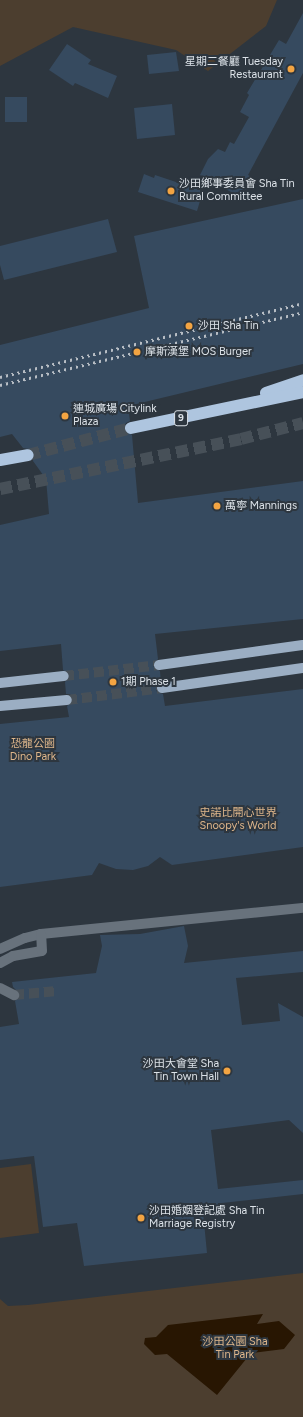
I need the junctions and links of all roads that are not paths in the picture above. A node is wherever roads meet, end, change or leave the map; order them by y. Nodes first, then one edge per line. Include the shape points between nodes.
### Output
1 (303, 380) edge
2 (303, 392) edge
3 (230, 406) junction
4 (131, 428) tunnel mouth
5 (28, 455) tunnel mouth
6 (0, 460) edge
7 (303, 645) edge
8 (159, 664) tunnel mouth
9 (303, 668) edge
10 (64, 676) tunnel mouth
11 (0, 683) edge
12 (162, 688) tunnel mouth
13 (67, 700) tunnel mouth
14 (0, 706) edge
15 (303, 908) edge
16 (41, 934) junction
17 (0, 949) edge
18 (0, 963) edge
19 (0, 988) edge
20 (14, 995) tunnel mouth

1 - 3 highway
2 - 3 highway, 9
3 - 4 highway, 9
5 - 6 highway
7 - 8 main road
9 - 12 main road
10 - 11 main road
13 - 14 main road
15 - 16 street
16 - 17 street
16 - 18 street via 42,951 13,956
19 - 20 street

